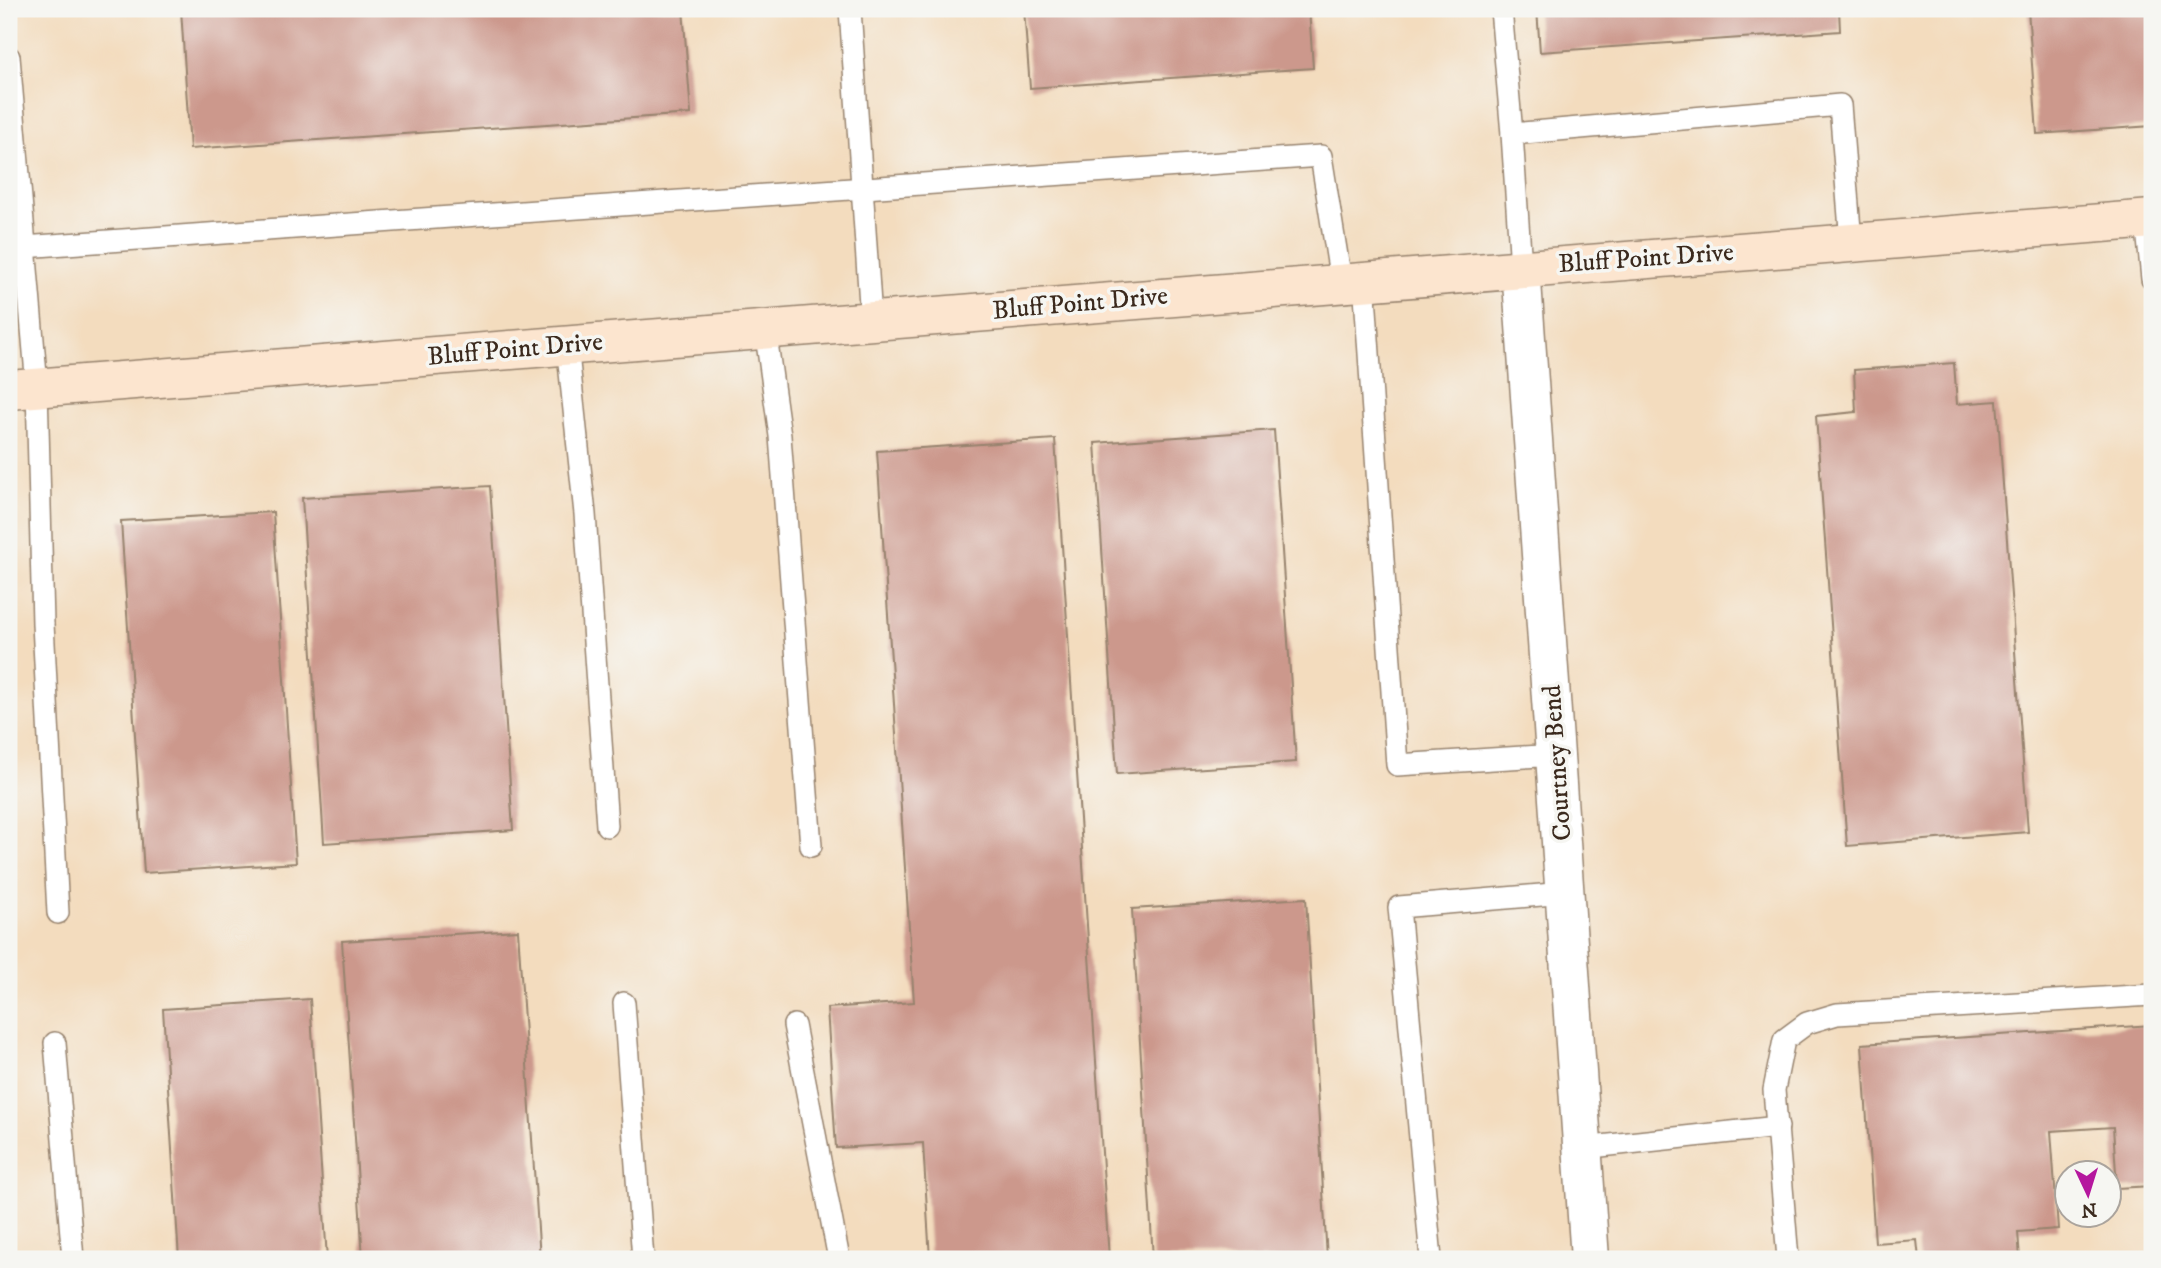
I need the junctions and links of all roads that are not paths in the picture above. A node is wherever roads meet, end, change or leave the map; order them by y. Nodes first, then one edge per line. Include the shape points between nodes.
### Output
1 (850, 9) edge
2 (1501, 9) edge
3 (9, 57) edge
4 (1512, 134) junction
5 (862, 188) junction
6 (2149, 219) edge
7 (1852, 242) junction
8 (16, 247) edge
9 (1521, 267) junction
10 (2152, 279) edge
11 (1352, 280) junction
12 (871, 319) junction
13 (765, 328) junction
14 (567, 344) junction
15 (23, 389) edge
16 (1556, 755) junction
17 (607, 826) dead end
18 (811, 846) dead end
19 (1566, 893) junction
20 (58, 913) dead end
21 (2152, 995) edge
22 (624, 1003) dead end
23 (794, 1025) dead end
24 (55, 1043) dead end
25 (1777, 1127) junction
26 (1582, 1148) junction
27 (73, 1259) edge
28 (643, 1259) edge
29 (839, 1259) edge
30 (1431, 1259) edge
31 (1590, 1259) edge
32 (1788, 1259) edge

1 - 5 lane
2 - 4 lane
3 - 8 lane
4 - 7 lane via 1840,105
4 - 9 lane
5 - 8 lane
5 - 11 lane via 1321,156
5 - 12 lane
6 - 7 street, Bluff Point Drive
6 - 10 lane
7 - 9 street, Bluff Point Drive
8 - 15 lane
9 - 11 street, Bluff Point Drive
9 - 16 street, Courtney Bend
11 - 12 street, Bluff Point Drive
11 - 16 lane via 1397,765
12 - 13 street, Bluff Point Drive
13 - 14 street, Bluff Point Drive
13 - 18 lane via 780,436
14 - 15 street, Bluff Point Drive
14 - 17 lane
15 - 20 lane via 43,624
16 - 19 street, Courtney Bend
19 - 26 street, Courtney Bend
19 - 30 lane via 1399,907
21 - 25 lane via 1837,1014 1807,1024 1784,1040 1774,1090
22 - 28 lane
23 - 29 lane
24 - 27 lane
25 - 26 lane
25 - 32 lane
26 - 31 street, Courtney Bend

